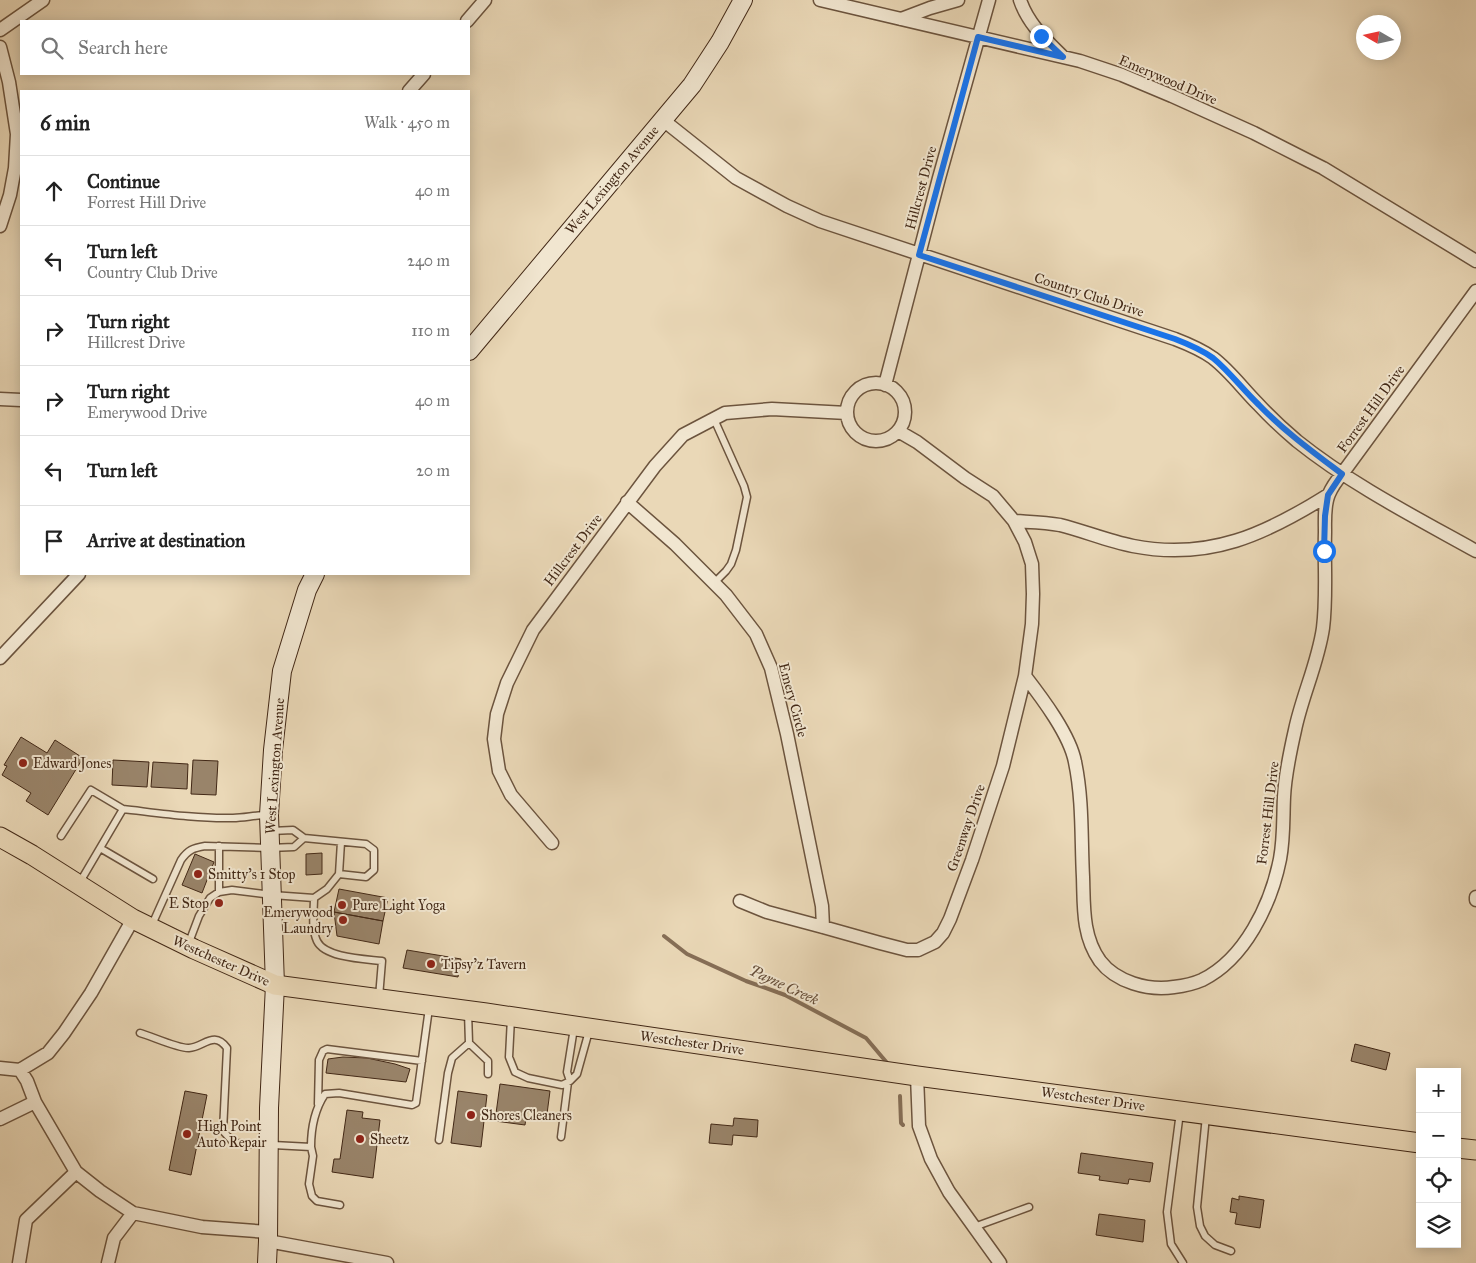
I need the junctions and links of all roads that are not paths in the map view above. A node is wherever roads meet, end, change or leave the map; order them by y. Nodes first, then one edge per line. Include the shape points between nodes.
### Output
1 (43, 0) edge
2 (485, 0) edge
3 (743, 0) edge
4 (820, 0) edge
5 (958, 0) edge
6 (989, 0) edge
7 (1020, 0) edge
8 (901, 19) junction
9 (468, 20) edge
10 (0, 30) edge
11 (978, 37) junction
12 (0, 47) edge
13 (1063, 57) junction
14 (423, 75) edge
15 (410, 90) edge
16 (663, 120) junction
17 (0, 224) edge
18 (919, 255) junction
19 (1476, 261) edge
20 (1476, 291) edge
21 (470, 351) edge
22 (885, 385) junction
23 (0, 399) edge
24 (20, 400) edge
25 (847, 413) junction
26 (714, 419) junction
27 (898, 431) junction
28 (1342, 474) junction
29 (1328, 495) junction
30 (628, 502) junction
31 (1014, 521) junction
32 (1476, 550) edge
33 (78, 575) edge
34 (314, 575) edge
35 (714, 583) junction
36 (0, 658) edge
37 (1025, 676) junction
38 (123, 809) junction
39 (269, 823) junction
40 (61, 836) dead end
41 (304, 838) junction
42 (2, 842) edge
43 (341, 842) junction
44 (552, 843) dead end
45 (219, 846) junction
46 (100, 848) junction
47 (269, 848) junction
48 (339, 874) junction
49 (154, 879) dead end
50 (78, 885) junction
51 (219, 892) junction
52 (272, 895) junction
53 (314, 898) junction
54 (740, 901) dead end
55 (132, 919) junction
56 (823, 927) junction
57 (151, 928) junction
58 (188, 946) junction
59 (275, 985) junction
60 (379, 999) junction
61 (430, 1006) junction
62 (468, 1011) junction
63 (511, 1017) junction
64 (582, 1027) junction
65 (140, 1033) dead end
66 (469, 1043) junction
67 (422, 1061) junction
68 (0, 1068) edge
69 (20, 1070) junction
70 (488, 1074) dead end
71 (917, 1076) junction
72 (569, 1081) junction
73 (35, 1102) junction
74 (318, 1104) junction
75 (1180, 1111) junction
76 (1206, 1114) junction
77 (0, 1119) edge
78 (561, 1137) dead end
79 (439, 1140) dead end
80 (1416, 1142) edge
81 (269, 1144) junction
82 (311, 1147) junction
83 (1461, 1148) edge
84 (1476, 1150) edge
85 (76, 1172) junction
86 (340, 1205) dead end
87 (1030, 1206) dead end
88 (133, 1213) junction
89 (974, 1227) junction
90 (268, 1237) junction
91 (1232, 1251) dead end
92 (19, 1263) edge
93 (108, 1263) edge
94 (267, 1263) edge
95 (387, 1263) edge
96 (1000, 1263) edge
97 (1183, 1263) edge

1 - 10 street
2 - 9 street
3 - 16 street, West Lexington Avenue via 720,42
4 - 8 street, Emerywood Drive
5 - 8 street
6 - 11 street, Hillcrest Drive
7 - 13 street via 1030,22
8 - 11 street, Emerywood Drive
11 - 13 street, Emerywood Drive
11 - 18 street, Hillcrest Drive
12 - 17 street via 17,134 10,195
13 - 19 street, Emerywood Drive via 1130,79 1254,133 1323,168
14 - 15 street
16 - 18 street, Country Club Drive via 736,178 787,206 820,221
16 - 21 street, West Lexington Avenue
18 - 22 street, Hillcrest Drive
18 - 28 street, Country Club Drive via 1192,346 1228,371 1296,440
20 - 28 street, Forrest Hill Drive
22 - 25 street via 876,383 859,389 852,395
22 - 27 street via 894,389 904,404 903,423
23 - 24 street
25 - 26 street, Hillcrest Drive via 772,409 725,413
25 - 27 street via 854,432 867,440 882,441
26 - 30 street, Hillcrest Drive via 683,435
26 - 35 lane via 747,497 731,564
27 - 31 street, Greenway Drive via 992,496
28 - 29 street, Forrest Hill Drive
28 - 32 street, Country Club Drive
29 - 31 street via 1260,533 1234,543 1190,550 1133,546 1058,525
29 - 37 street, Forrest Hill Drive via 1322,629 1295,729 1284,794 1280,860 1271,893 1252,932 1238,951 1200,981 1185,986 1150,988 1130,982 1101,962 1088,938 1084,916 1075,760 1063,732
30 - 35 street, Emery Circle
30 - 44 street, Hillcrest Drive via 533,630 507,683 497,714 494,739 499,771 510,795
31 - 37 street, Greenway Drive via 1032,564 1032,624
33 - 36 street
34 - 39 street, West Lexington Avenue via 282,671
35 - 56 street, Emery Circle via 756,634 771,668 788,734 822,906
37 - 56 street, Greenway Drive via 1002,766 972,860 943,933 926,948 907,950
38 - 39 lane via 182,816 233,818 256,815
38 - 40 lane via 91,790
38 - 46 lane
39 - 41 lane via 293,830
39 - 47 street, West Lexington Avenue
41 - 43 lane
41 - 47 lane via 294,847
42 - 50 main road, Westchester Drive via 32,855
43 - 48 lane
43 - 48 lane via 366,844 374,850 374,870 366,877
45 - 47 lane
45 - 51 lane
45 - 57 lane via 194,848 187,852
46 - 49 lane
46 - 50 lane
47 - 52 street, West Lexington Avenue
48 - 53 lane via 327,889
50 - 55 main road, Westchester Drive
51 - 52 lane via 232,890
51 - 58 lane via 210,898
52 - 53 lane
52 - 59 street, West Lexington Avenue
53 - 60 lane via 317,942 340,955 382,961
54 - 56 street, Greenway Drive via 766,912
55 - 57 main road, Westchester Drive
55 - 69 street via 92,993 64,1033 48,1053
57 - 58 main road, Westchester Drive
58 - 59 main road, Westchester Drive
59 - 60 main road, Westchester Drive
59 - 81 street, West Lexington Avenue
60 - 61 main road, Westchester Drive
61 - 62 main road, Westchester Drive
61 - 67 lane
62 - 63 main road, Westchester Drive
62 - 66 lane
63 - 64 main road, Westchester Drive
63 - 72 lane via 509,1057 514,1072 562,1085
64 - 71 main road, Westchester Drive
64 - 72 lane via 567,1072
64 - 72 lane via 577,1074
65 - 81 lane via 185,1048 196,1047 211,1039 224,1044 227,1048 222,1131 234,1143
66 - 70 lane via 488,1061
66 - 79 lane via 452,1058
67 - 74 lane via 416,1103 412,1105 339,1093 325,1094
67 - 74 lane via 327,1049 319,1060
68 - 69 street
69 - 73 street
71 - 75 main road, Westchester Drive
71 - 89 street via 919,1126 930,1158
72 - 78 lane
73 - 77 street
73 - 85 street
74 - 82 lane
75 - 76 main road, Westchester Drive
75 - 97 lane via 1167,1212 1172,1244
76 - 80 main road, Westchester Drive
76 - 91 lane via 1197,1207 1200,1226 1204,1236 1215,1245
81 - 82 lane
81 - 90 street, West Lexington Avenue
82 - 86 lane via 309,1184 312,1196 317,1201
83 - 84 main road
85 - 88 street
85 - 92 street via 26,1220
87 - 89 lane
88 - 90 street
88 - 93 street via 114,1238
89 - 96 street
90 - 94 street, West Lexington Avenue
90 - 95 street

